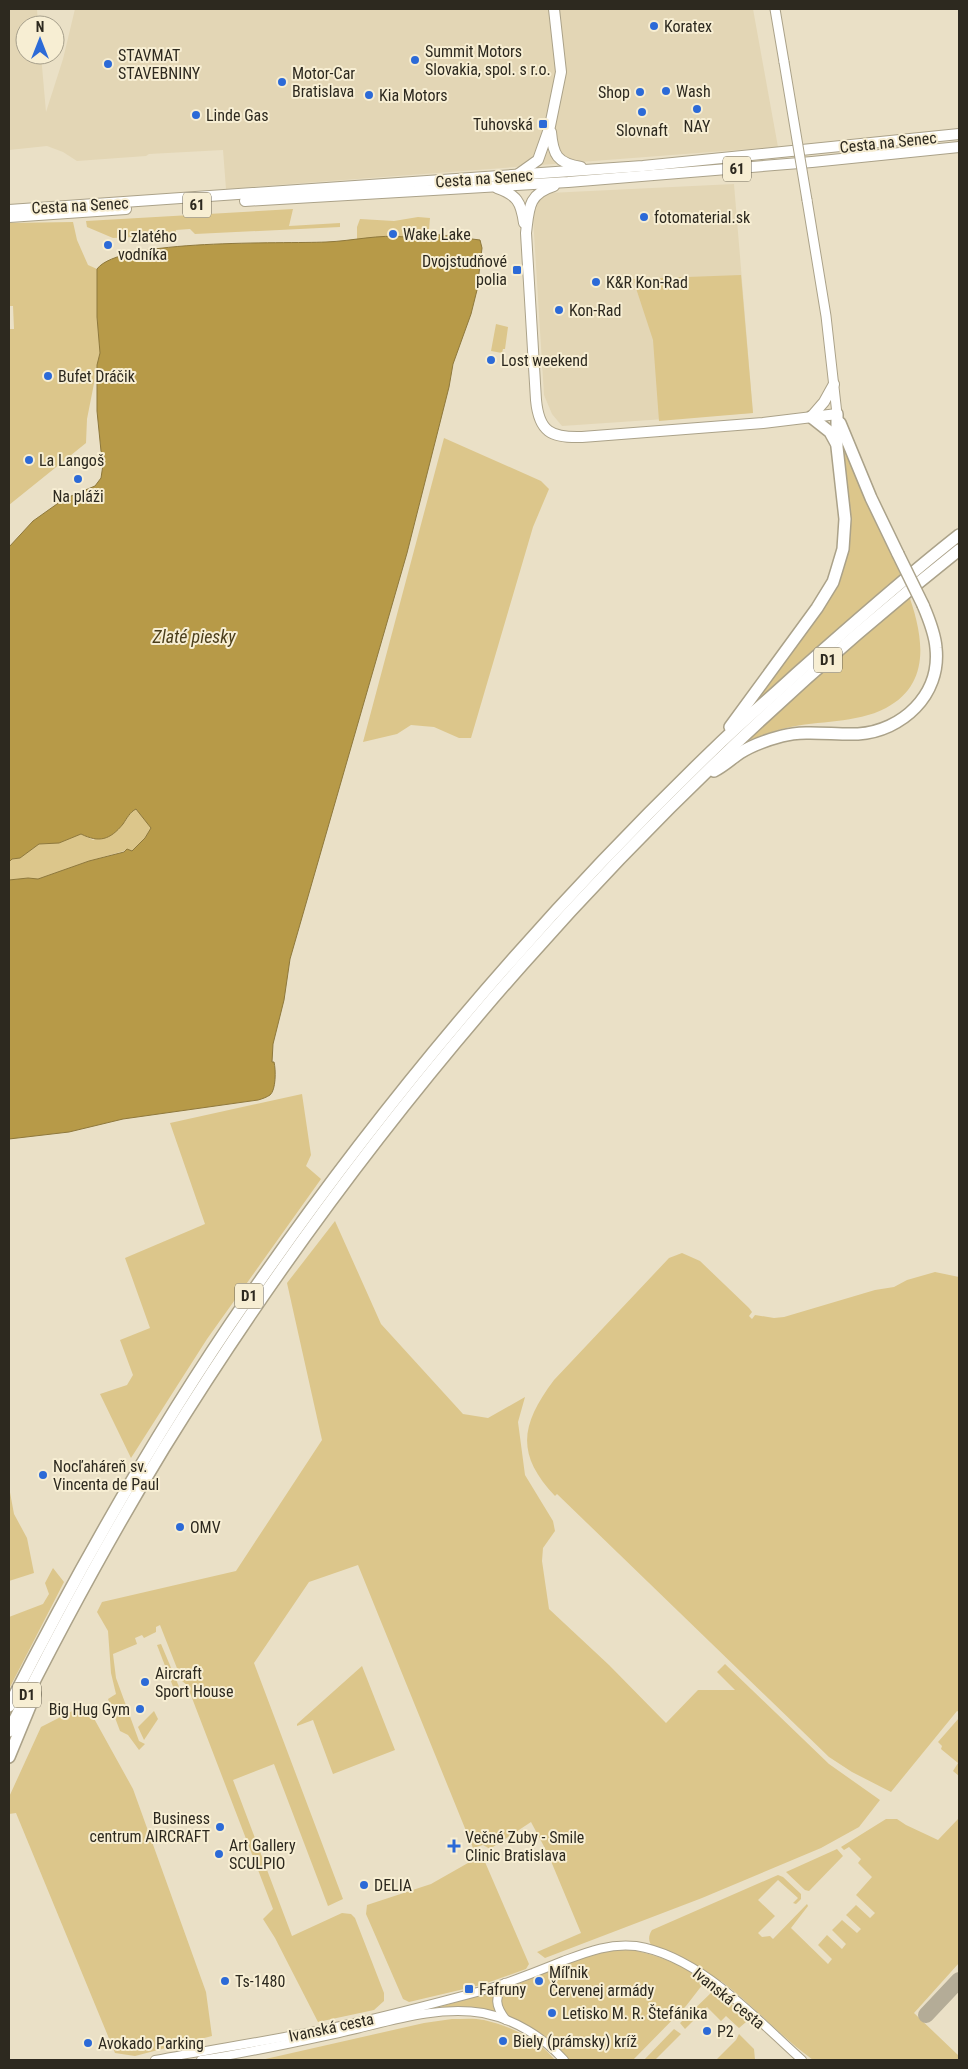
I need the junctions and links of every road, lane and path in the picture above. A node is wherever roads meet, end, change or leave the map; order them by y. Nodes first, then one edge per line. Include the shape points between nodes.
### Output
1 (554, 9) edge
2 (775, 9) edge
3 (550, 126) junction
4 (959, 134) edge
5 (959, 147) edge
6 (595, 170) junction
7 (516, 176) junction
8 (568, 182) junction
9 (492, 186) junction
10 (9, 210) edge
11 (9, 217) edge
12 (526, 233) junction
13 (834, 384) junction
14 (837, 414) junction
15 (812, 417) junction
16 (837, 447) junction
17 (959, 535) edge
18 (959, 550) edge
19 (719, 744) junction
20 (702, 777) junction
21 (45, 1659) junction
22 (9, 1706) edge
23 (9, 1731) edge
24 (9, 1757) edge
25 (505, 1983) junction
26 (401, 2012) junction
27 (396, 2020) junction
28 (506, 2020) junction
29 (155, 2060) edge
30 (201, 2060) edge
31 (564, 2060) edge
32 (802, 2060) edge

1 - 3 main road, 61 via 561,72
2 - 13 main road, bridge via 826,316
3 - 6 main road, 61 via 552,148 560,160
3 - 7 main road, 61 via 538,160
4 - 6 main road, Cesta na Senec / 61
5 - 8 main road, Cesta na Senec / 61
6 - 7 main road, Cesta na Senec / 61
7 - 10 main road, Cesta na Senec / 61
8 - 9 main road, Cesta na Senec / 61
8 - 12 main road, 61 via 539,192 533,199
9 - 11 main road, Cesta na Senec / 61
9 - 12 main road, 61 via 515,196
12 - 15 main road, 61 via 537,413 550,433 569,438 642,434
13 - 14 main road
13 - 15 main road
14 - 15 main road, 61
14 - 16 highway
14 - 20 highway, bridge via 871,498 923,605 936,642 936,667 929,688 910,714 877,731 782,736 747,749
15 - 16 highway via 830,432
16 - 19 highway via 845,519 843,549 833,582
17 - 19 highway, D1 via 870,608
18 - 20 highway, D1 via 803,682
19 - 22 highway, D1 via 615,847 538,931 426,1061 316,1204 243,1306 154,1445 74,1580
20 - 21 highway, D1 via 529,957 352,1172 278,1275 164,1449
21 - 23 highway, D1
21 - 24 highway via 38,1687
25 - 26 street, Ivanská cesta
25 - 28 street via 496,2002
25 - 32 street, Ivanská cesta via 596,1948 636,1946 666,1955 694,1969 720,1987
26 - 27 street
26 - 29 street, Ivanská cesta via 286,2037
27 - 28 street, Ivanská cesta via 461,2012
27 - 30 street, Ivanská cesta via 277,2047
28 - 31 street, Ivanská cesta via 542,2040

